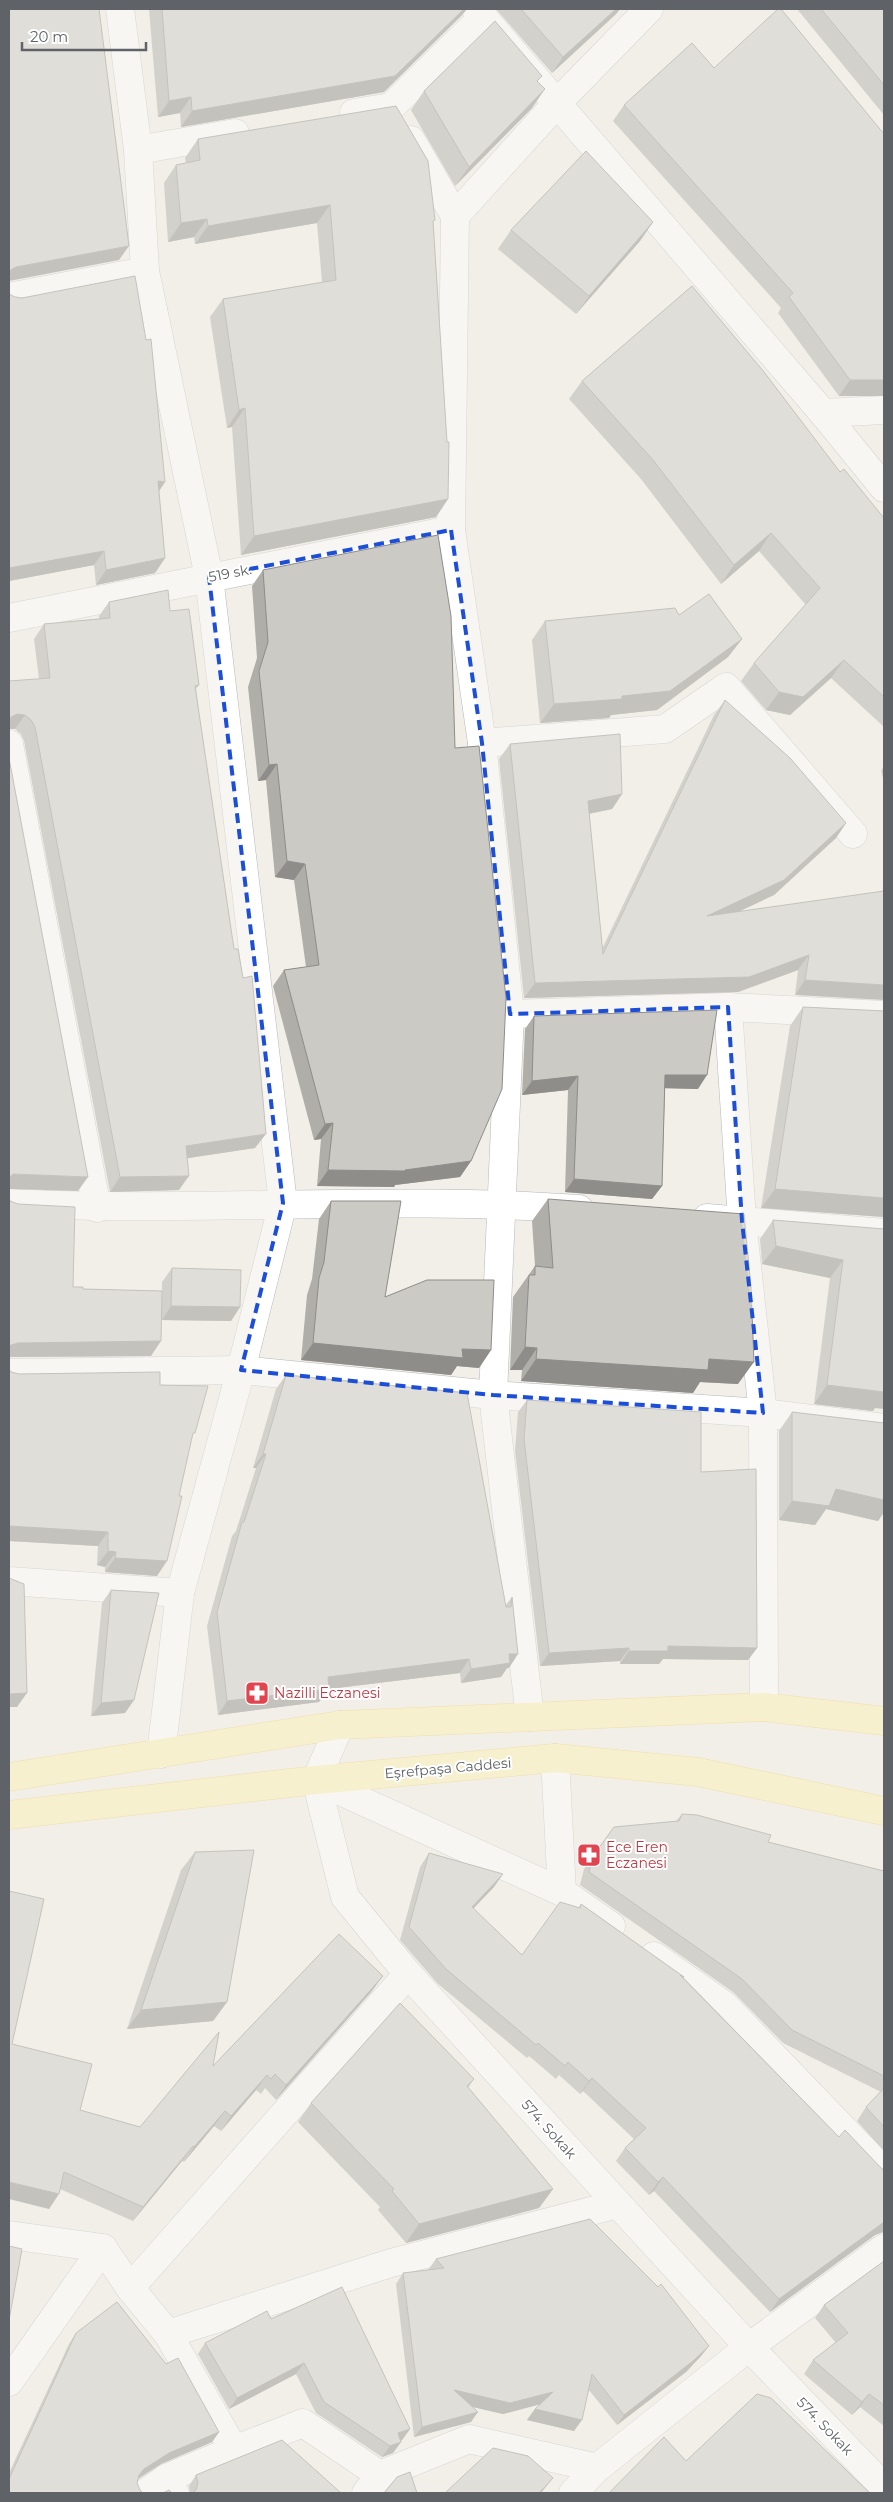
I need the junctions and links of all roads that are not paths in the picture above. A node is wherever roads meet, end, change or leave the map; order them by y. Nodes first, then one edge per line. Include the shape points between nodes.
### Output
1 (120, 9) edge
2 (649, 9) edge
3 (479, 13) edge
4 (558, 102) junction
5 (390, 107) junction
6 (332, 117) edge
7 (264, 128) edge
8 (138, 150) junction
9 (455, 216) junction
10 (145, 271) junction
11 (9, 298) edge
12 (884, 410) edge
13 (823, 413) junction
14 (884, 488) edge
15 (451, 530) junction
16 (209, 577) junction
17 (9, 618) edge
18 (482, 743) junction
19 (9, 744) edge
20 (853, 834) dead end
21 (728, 1006) junction
22 (510, 1014) junction
23 (884, 1015) edge
24 (9, 1203) edge
25 (283, 1203) junction
26 (502, 1203) junction
27 (97, 1208) junction
28 (608, 1211) edge
29 (685, 1216) edge
30 (742, 1221) junction
31 (884, 1233) edge
32 (241, 1370) junction
33 (9, 1373) edge
34 (493, 1395) junction
35 (763, 1413) junction
36 (884, 1428) edge
37 (9, 1581) edge
38 (180, 1593) junction
39 (764, 1707) junction
40 (530, 1717) junction
41 (884, 1722) edge
42 (340, 1725) junction
43 (161, 1754) junction
44 (555, 1758) junction
45 (9, 1777) edge
46 (316, 1780) junction
47 (884, 1812) edge
48 (9, 1815) edge
49 (562, 1892) junction
50 (408, 1974) junction
51 (884, 2171) edge
52 (618, 2204) junction
53 (9, 2235) edge
54 (103, 2248) junction
55 (884, 2248) edge
56 (130, 2288) junction
57 (168, 2334) junction
58 (749, 2347) junction
59 (9, 2382) edge
60 (234, 2450) junction
61 (597, 2468) junction
62 (373, 2484) edge
63 (171, 2486) edge
64 (884, 2486) edge
65 (145, 2493) edge
66 (573, 2493) edge

1 - 8 street
2 - 4 street
3 - 4 street
3 - 5 street
4 - 9 street
4 - 13 street
5 - 6 street
5 - 9 street
7 - 8 street
8 - 10 street
9 - 15 street
10 - 11 street
10 - 16 street
12 - 13 street
13 - 14 street
15 - 16 street, 519 sk.
15 - 18 street
16 - 17 street, 519 sk.
16 - 25 street
18 - 20 street via 665,729 726,687
18 - 22 street
19 - 27 street
21 - 22 street
21 - 23 street
21 - 30 street
22 - 26 street
24 - 27 street
25 - 26 street
25 - 27 street
25 - 32 street
26 - 28 street
26 - 34 street
29 - 30 street
30 - 31 street
30 - 35 street
32 - 33 street
32 - 34 street
32 - 38 street
34 - 35 street
34 - 40 street
35 - 36 street
35 - 39 street
37 - 38 street
38 - 43 street
39 - 40 main road
39 - 41 main road
40 - 42 main road
42 - 43 main road
42 - 46 street
43 - 45 main road
44 - 46 main road, Eşrefpaşa Caddesi
44 - 47 main road, Eşrefpaşa Caddesi via 698,1772
44 - 49 street
46 - 48 main road, Eşrefpaşa Caddesi
46 - 49 street
46 - 50 street, 574. Sokak via 345,1897
49 - 51 street via 724,2005
50 - 52 street, 574. Sokak
50 - 56 street
52 - 57 street via 391,2263
52 - 58 street, 574. Sokak
53 - 54 street
54 - 56 street
54 - 59 street
55 - 58 street
56 - 57 street
57 - 60 street
58 - 61 street
58 - 64 street, 574. Sokak
60 - 62 street via 303,2423
60 - 63 street
61 - 62 street via 469,2439
61 - 66 street
63 - 65 street

